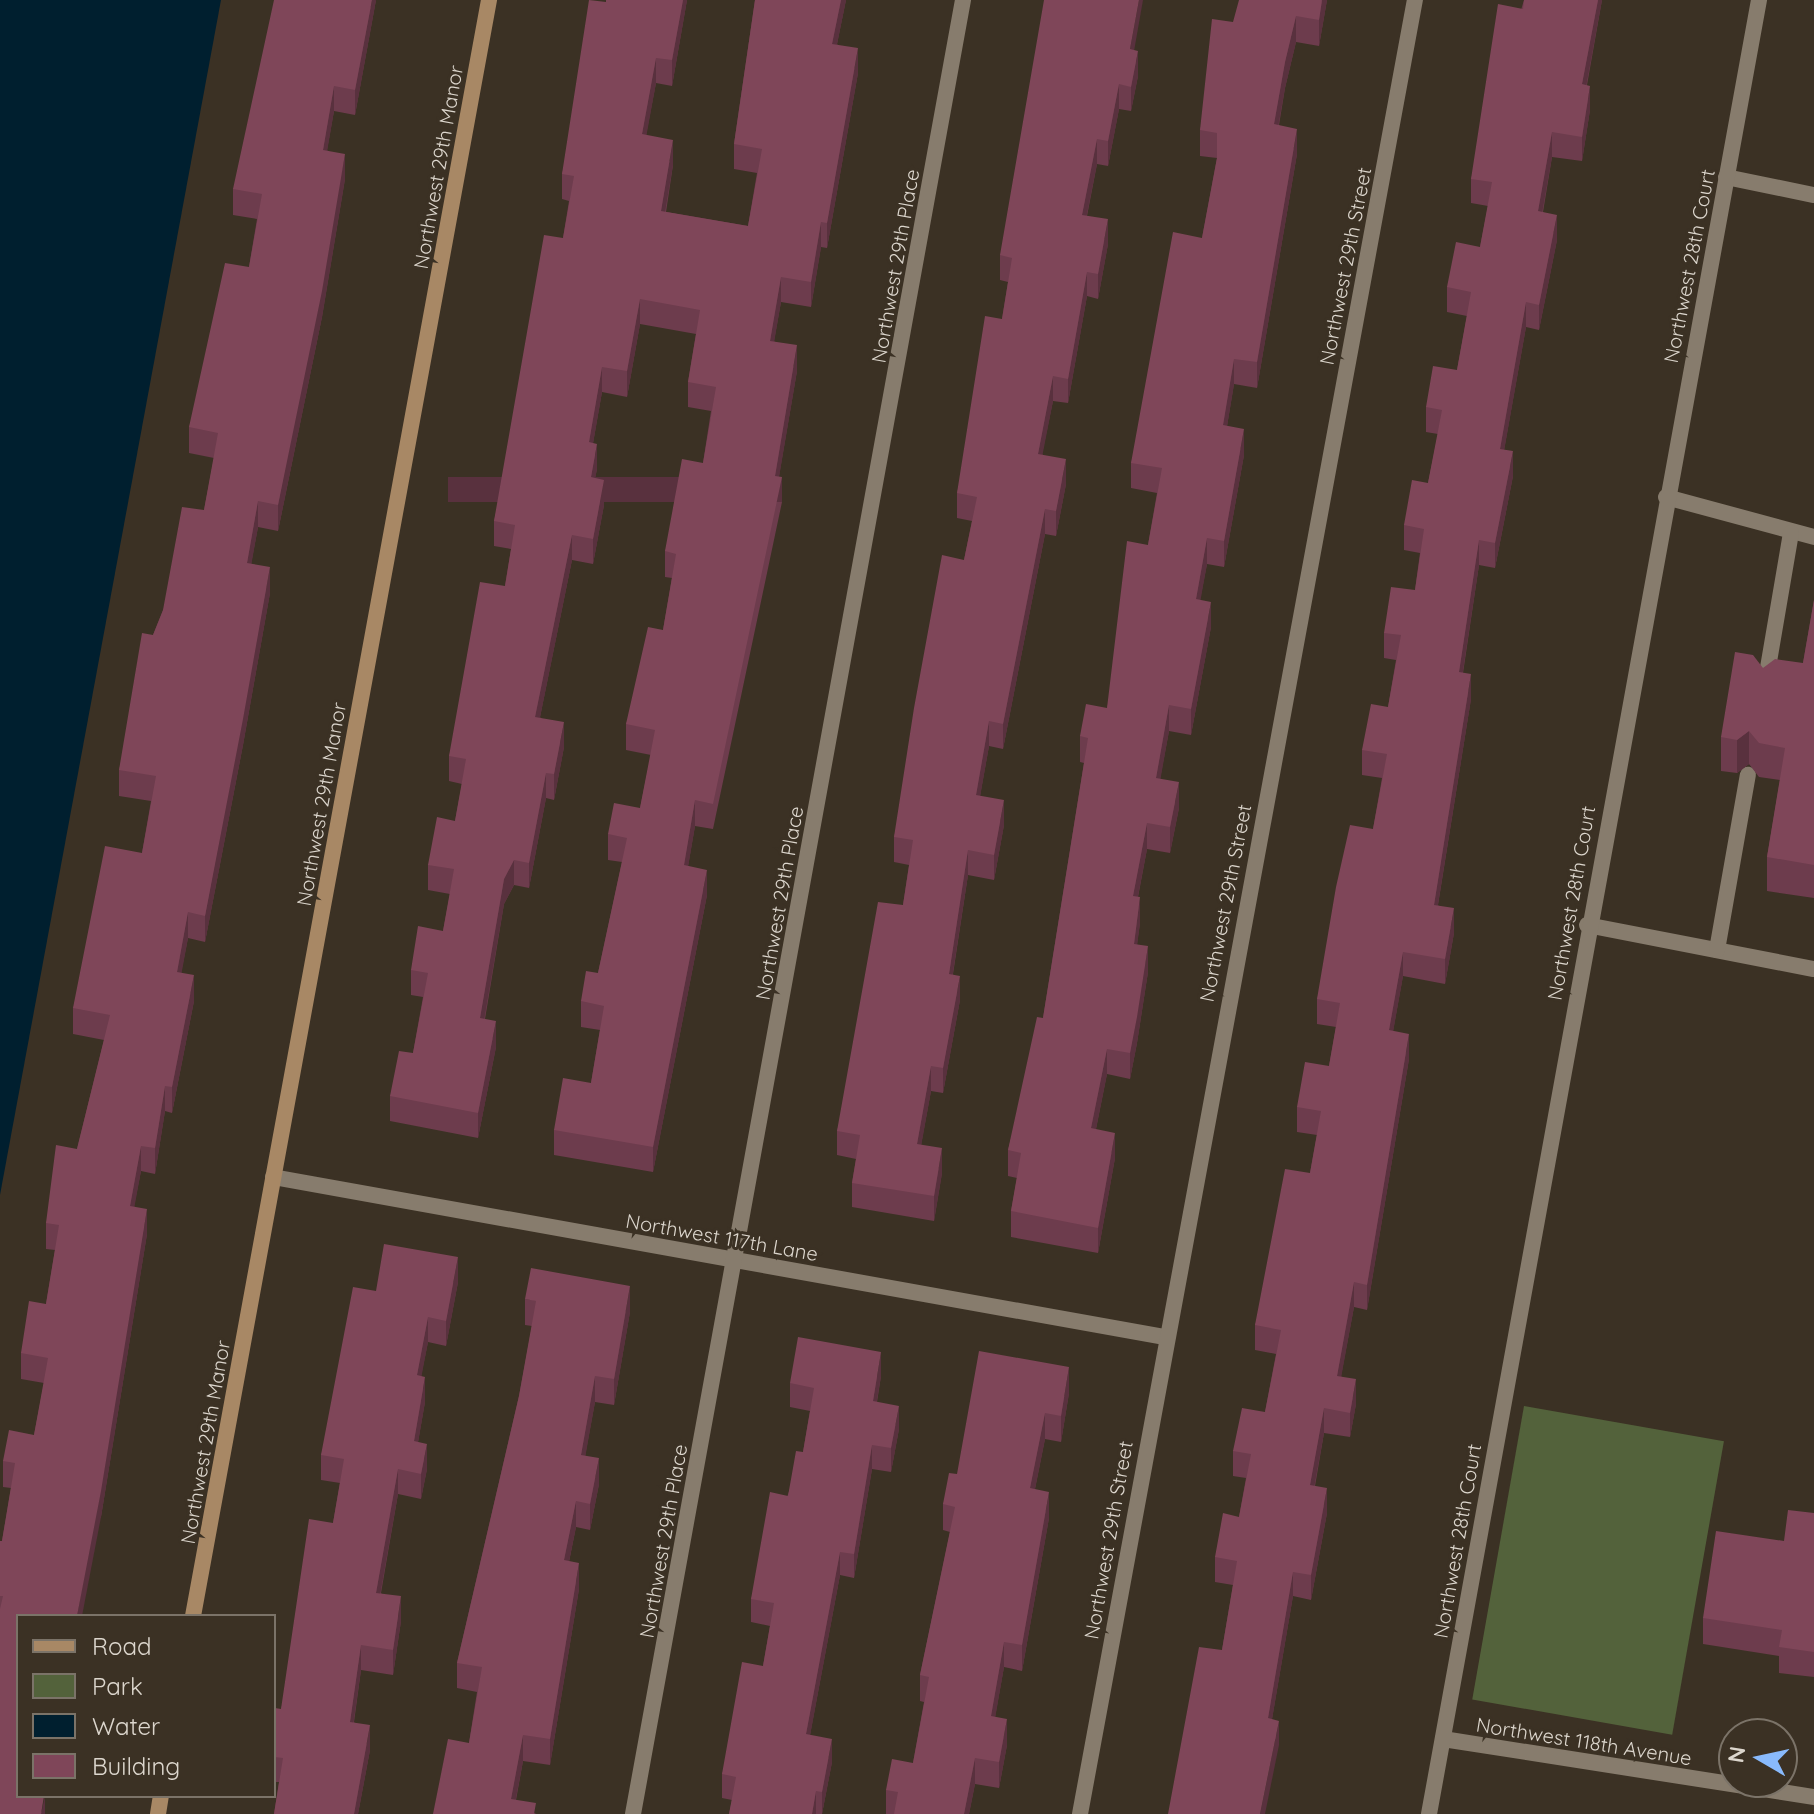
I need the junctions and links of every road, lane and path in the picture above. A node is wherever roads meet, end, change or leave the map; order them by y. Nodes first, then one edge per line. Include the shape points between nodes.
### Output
1 (489, 0) edge
2 (963, 0) edge
3 (1415, 0) edge
4 (1759, 0) edge
5 (1726, 177) junction
6 (1814, 195) edge
7 (1666, 497) junction
8 (1791, 533) junction
9 (1814, 537) edge
10 (1764, 691) edge
11 (1748, 775) dead end
12 (1587, 925) junction
13 (1717, 950) junction
14 (1814, 969) edge
15 (273, 1177) junction
16 (735, 1259) junction
17 (1164, 1337) junction
18 (193, 1614) edge
19 (1443, 1739) junction
20 (1814, 1797) edge
21 (633, 1814) edge
22 (1080, 1814) edge
23 (1429, 1814) edge

1 - 15 street, Northwest 29th Manor
2 - 16 street, Northwest 29th Place
3 - 17 street, Northwest 29th Street
4 - 5 street, Northwest 28th Court
5 - 6 street
5 - 7 street, Northwest 28th Court
7 - 8 street
7 - 12 street, Northwest 28th Court
8 - 9 street
8 - 10 street
11 - 13 street
12 - 13 street
12 - 19 street, Northwest 28th Court
13 - 14 street
15 - 16 street, Northwest 117th Lane
15 - 18 street, Northwest 29th Manor
16 - 17 street, Northwest 117th Lane
16 - 21 street, Northwest 29th Place
17 - 22 street, Northwest 29th Street
19 - 20 street, Northwest 118th Avenue
19 - 23 street, Northwest 28th Court

